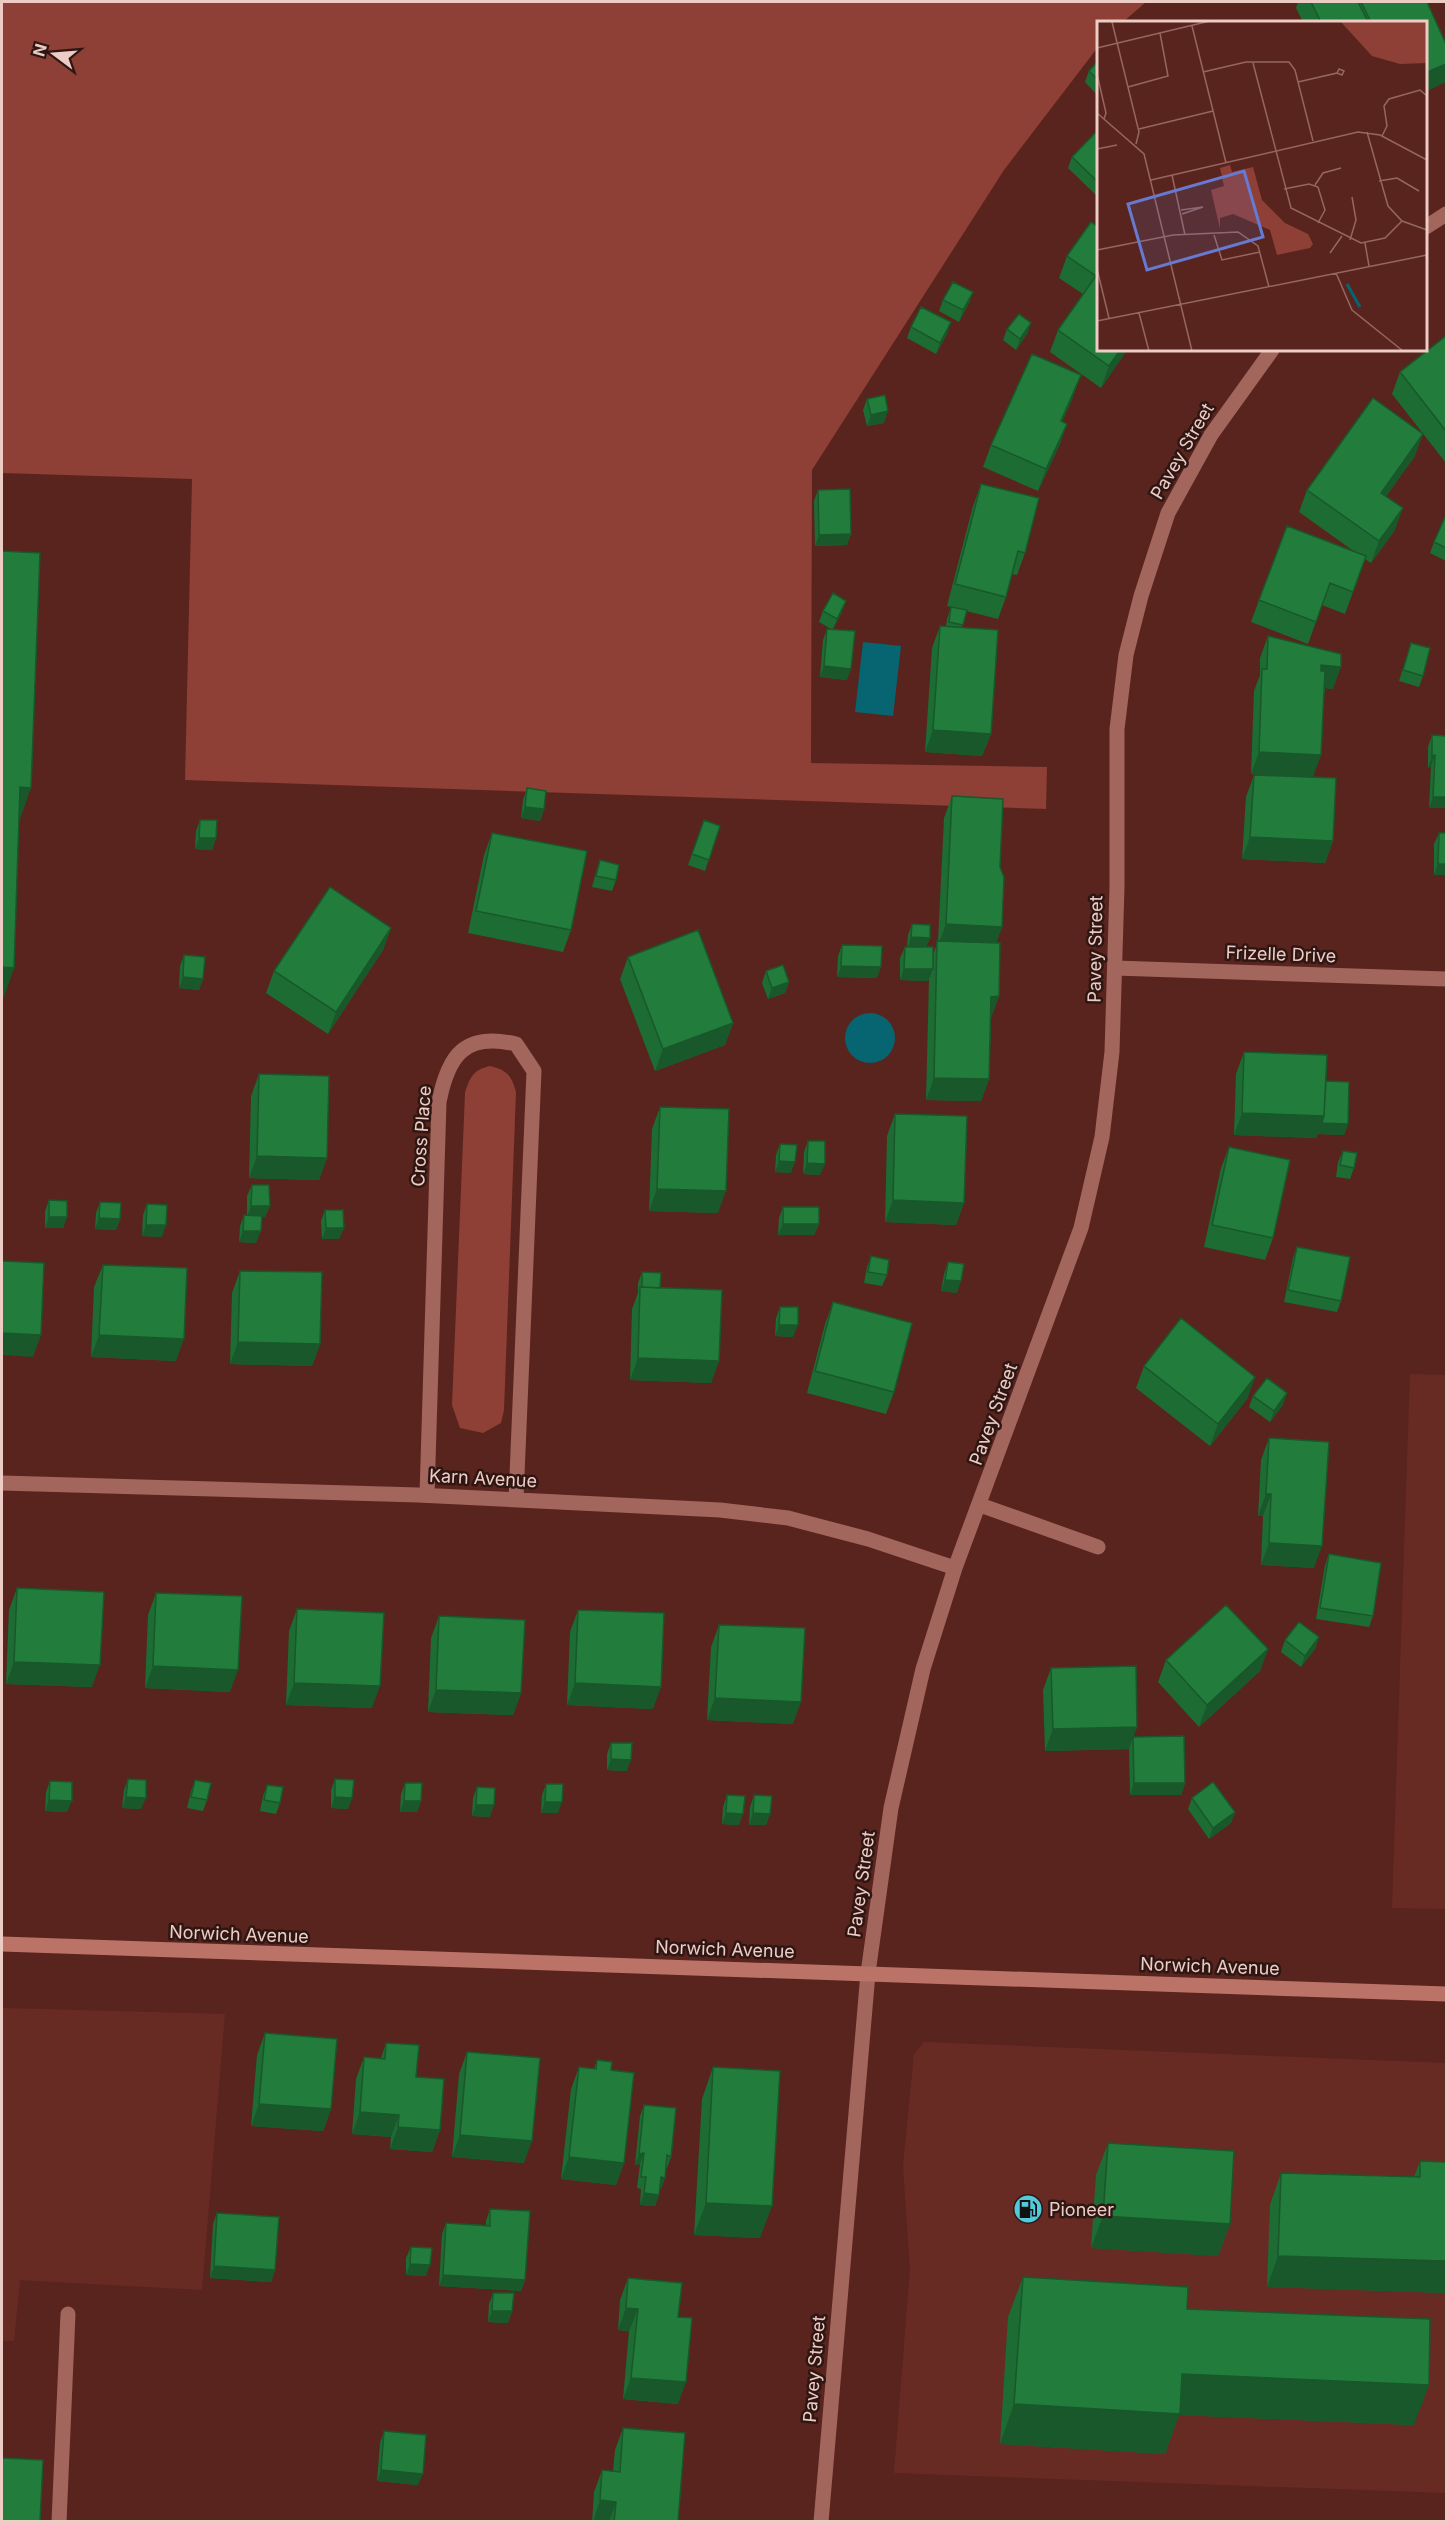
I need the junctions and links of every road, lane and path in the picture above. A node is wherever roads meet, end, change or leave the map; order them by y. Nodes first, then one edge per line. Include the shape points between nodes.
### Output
1 (1446, 214) edge
2 (1427, 226) edge
3 (1271, 351) edge
4 (1115, 968) junction
5 (1446, 979) edge
6 (2, 1483) edge
7 (427, 1496) junction
8 (516, 1499) junction
9 (980, 1505) junction
10 (1098, 1547) dead end
11 (955, 1568) junction
12 (2, 1944) edge
13 (868, 1973) junction
14 (1446, 1994) edge
15 (68, 2314) dead end
16 (59, 2522) edge
17 (821, 2522) edge

1 - 2 street
3 - 4 street, Pavey Street via 1211,435 1168,513 1132,629 1117,729
4 - 5 street, Frizelle Drive
4 - 9 street, Pavey Street via 1112,1052 1093,1181 1081,1228
6 - 7 street, Karn Avenue
7 - 8 street, Karn Avenue
7 - 8 street, Cross Place via 440,1102 446,1070 457,1052 472,1044 501,1041 516,1044 534,1071
8 - 11 street, Karn Avenue via 674,1507 788,1518
9 - 10 street
9 - 11 street, Pavey Street
11 - 13 street, Pavey Street via 923,1669 891,1808
12 - 13 main road, Norwich Avenue
13 - 14 main road, Norwich Avenue
13 - 17 street, Pavey Street
15 - 16 street

